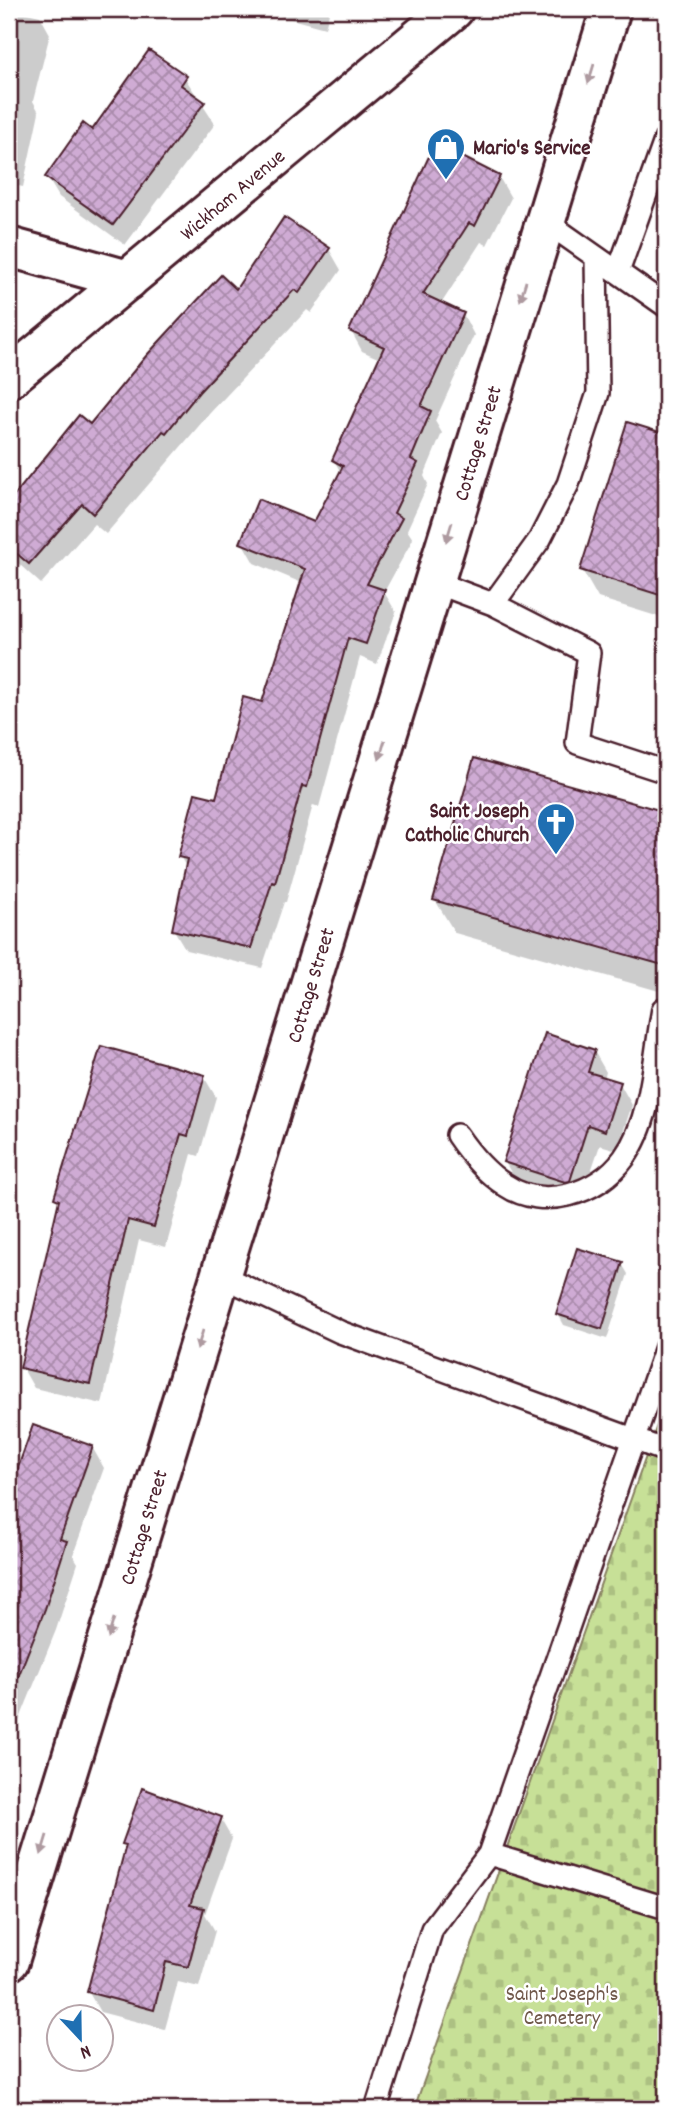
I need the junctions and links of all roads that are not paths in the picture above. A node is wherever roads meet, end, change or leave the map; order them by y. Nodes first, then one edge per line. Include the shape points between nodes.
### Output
1 (454, 9) edge
2 (611, 9) edge
3 (666, 138) edge
4 (545, 221) junction
5 (9, 247) edge
6 (596, 258) junction
7 (618, 272) junction
8 (128, 280) junction
9 (666, 306) edge
10 (9, 379) edge
11 (434, 582) junction
12 (493, 604) junction
13 (666, 772) edge
14 (663, 1009) dead end
15 (457, 1135) dead end
16 (220, 1275) junction
17 (666, 1347) edge
18 (634, 1442) junction
19 (666, 1451) edge
20 (489, 1853) junction
21 (666, 1908) edge
22 (9, 1961) edge
23 (376, 2109) edge

1 - 8 street, Wickham Avenue
2 -> 4 street, Cottage Street
3 - 7 lane
4 - 6 lane
4 -> 11 street, Cottage Street
5 - 8 street
6 - 7 lane
6 - 12 lane via 598,393 568,484 540,539
7 - 9 lane
8 - 10 street, Wickham Avenue
11 - 12 lane
11 -> 16 street, Cottage Street
12 - 13 lane via 589,653 577,743
14 - 15 lane via 643,1117 624,1158 591,1188 566,1196 531,1197 506,1186 474,1159
16 - 18 lane via 340,1332
16 -> 22 street, Cottage Street
17 - 18 lane
18 - 19 lane
18 - 20 lane
20 - 21 lane
20 - 23 lane via 432,1929

